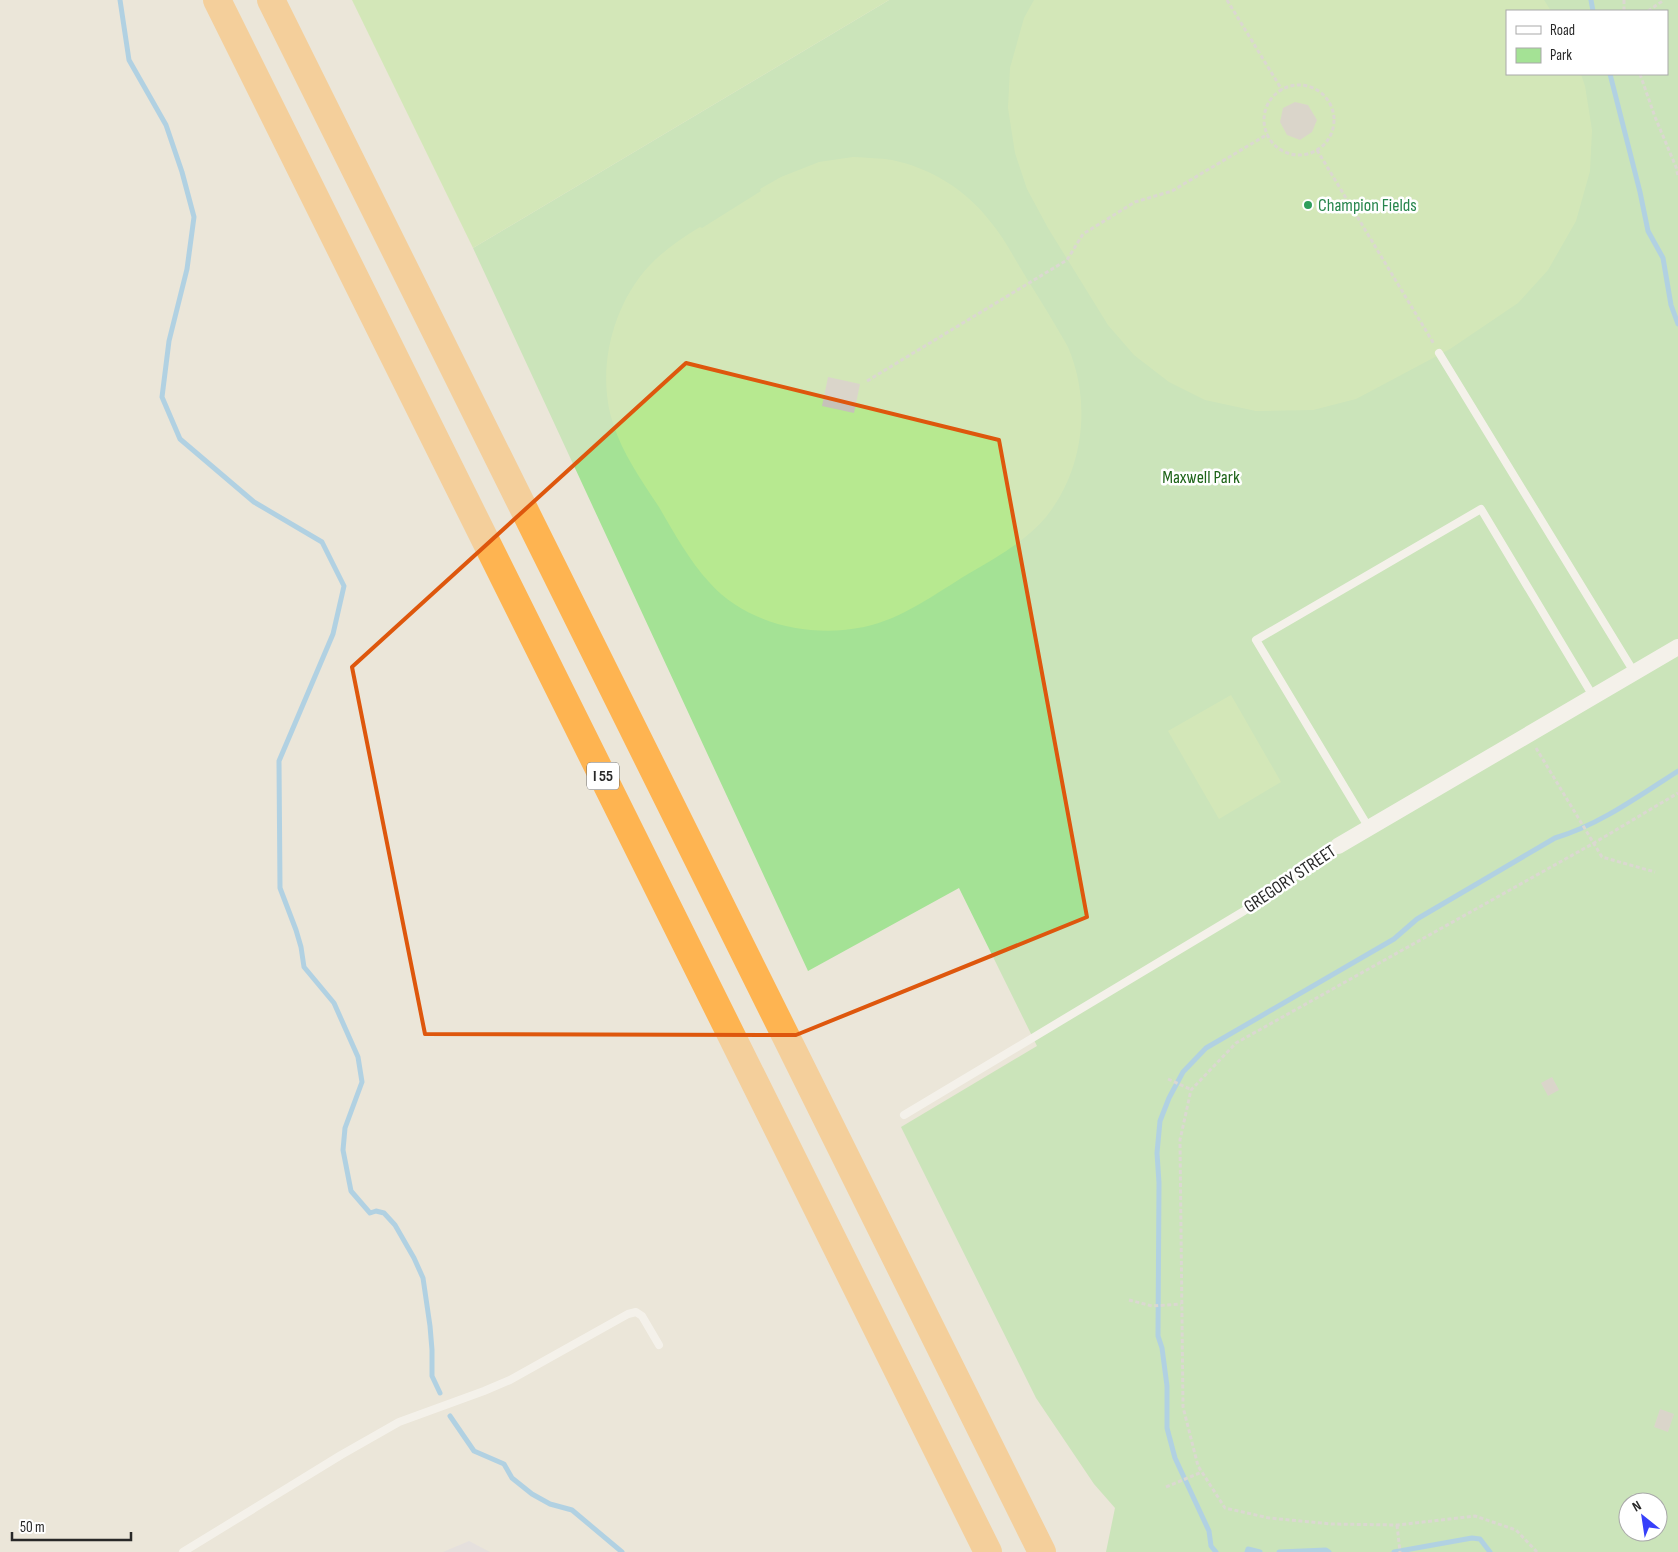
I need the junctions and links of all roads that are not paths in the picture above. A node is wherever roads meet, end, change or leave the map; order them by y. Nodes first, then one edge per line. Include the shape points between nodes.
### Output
1 (217, 0) edge
2 (271, 0) edge
3 (1439, 353) road end
4 (1678, 647) edge
5 (1634, 672) junction
6 (1593, 696) junction
7 (1370, 828) junction
8 (1338, 846) joint
9 (904, 1115) dead end
10 (659, 1345) dead end
11 (183, 1552) edge
12 (988, 1552) edge
13 (1042, 1552) edge

1 - 12 highway, I 55
2 - 13 highway
3 - 5 lane
4 - 5 street, GREGORY STREET
5 - 6 street, GREGORY STREET
6 - 7 street, GREGORY STREET
6 - 7 lane via 1482,508 1256,640
7 - 8 street, GREGORY STREET
8 - 9 lane, GREGORY STREET via 1244,911
10 - 11 lane via 642,1316 636,1312 628,1314 510,1380 399,1422

